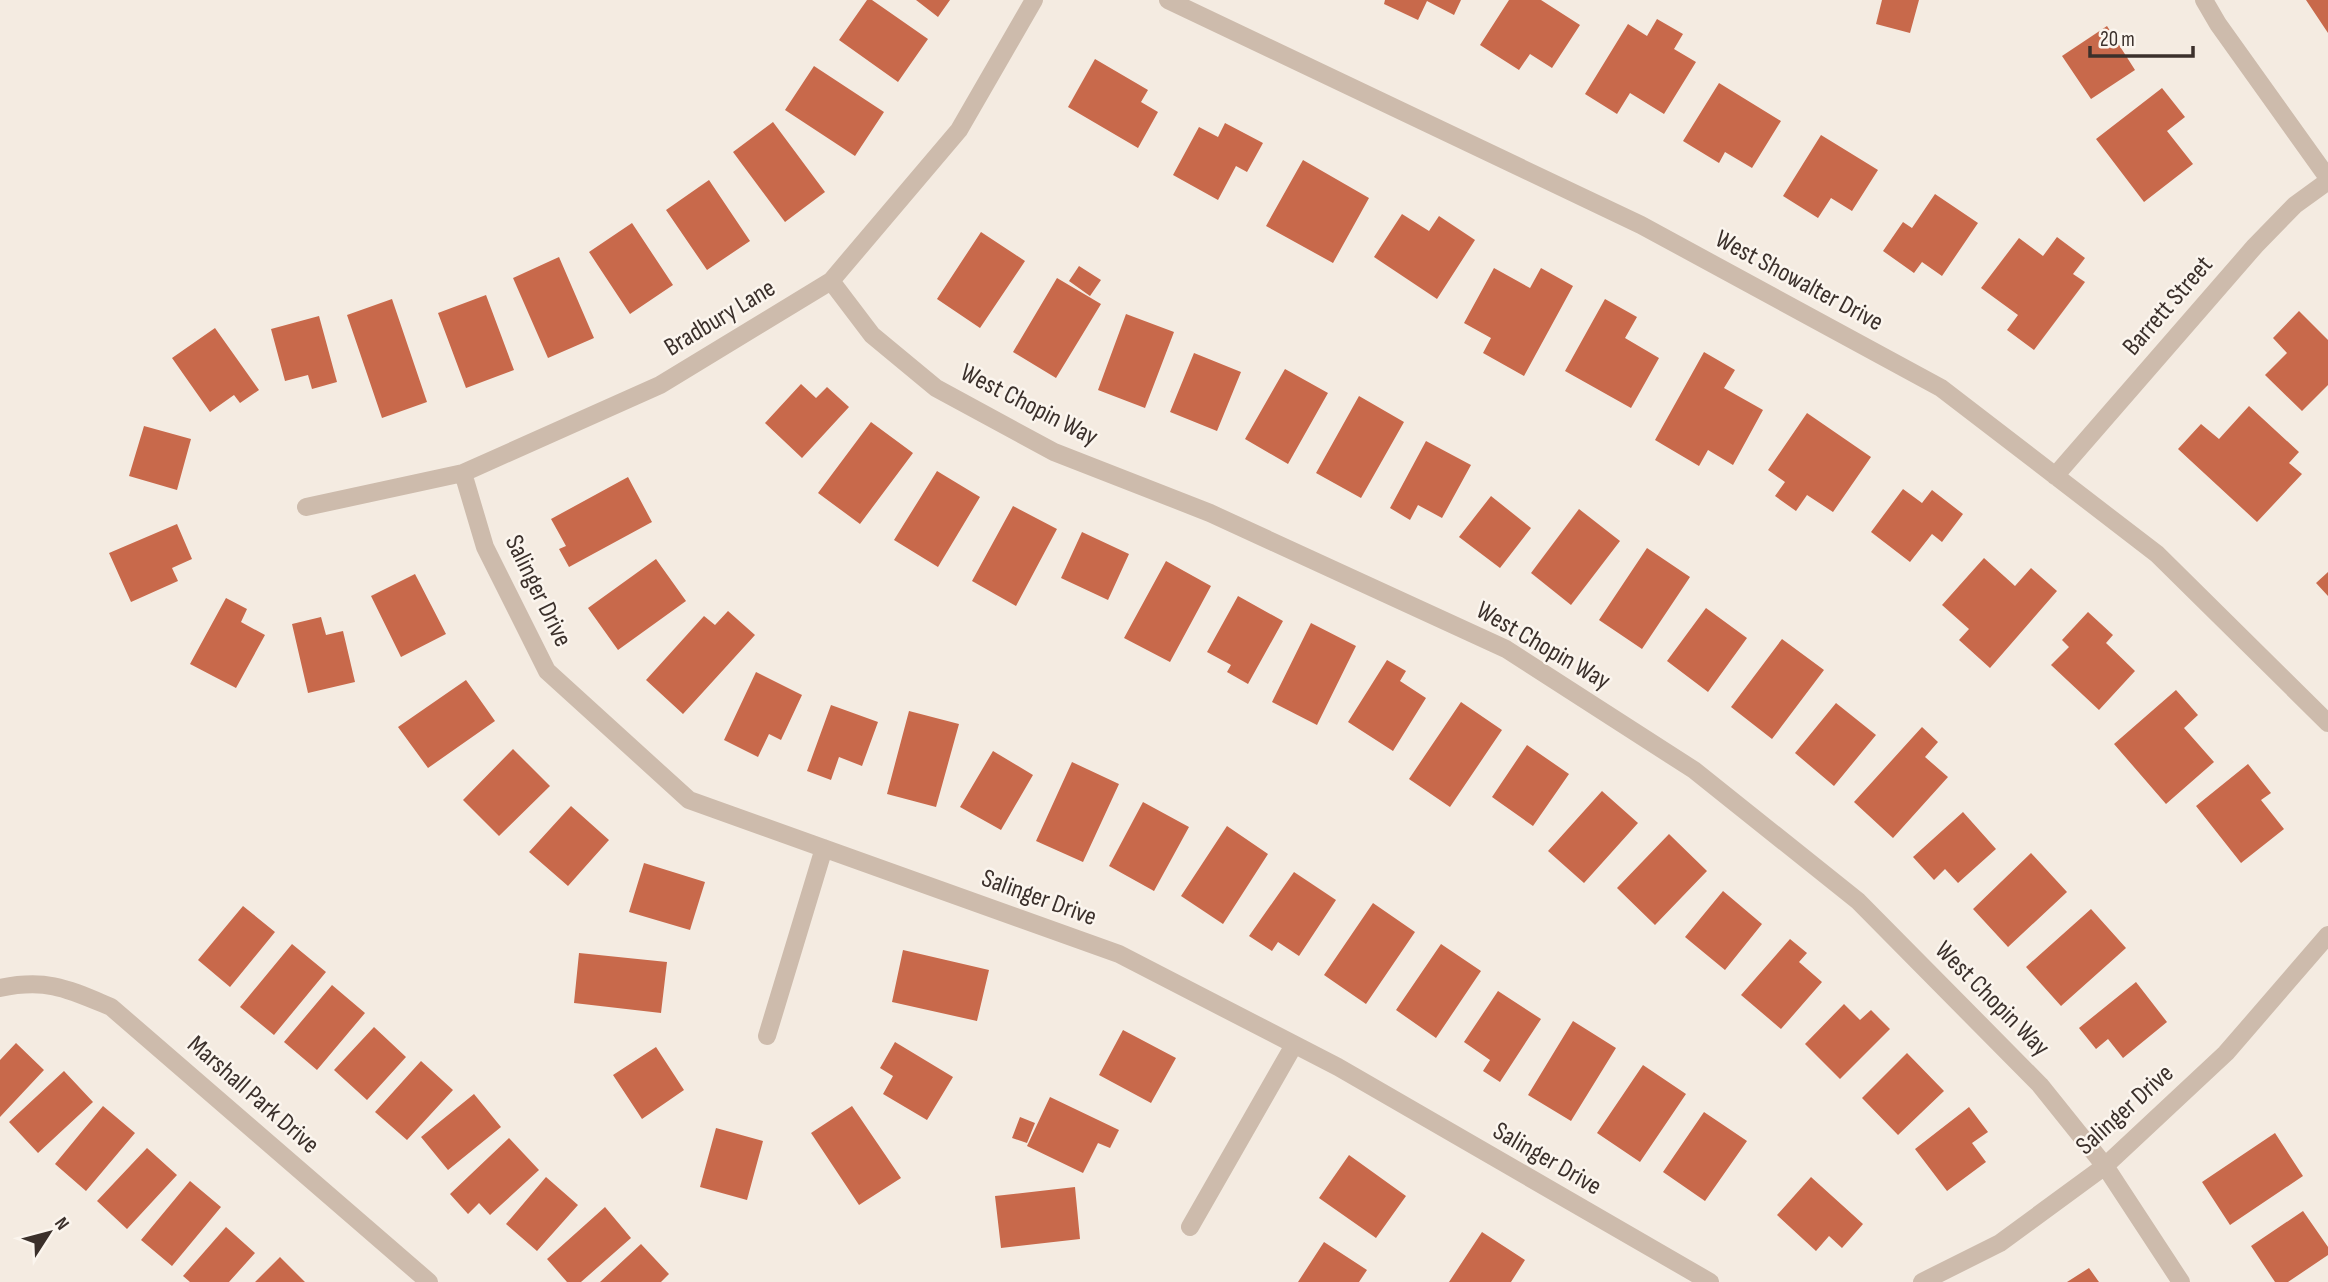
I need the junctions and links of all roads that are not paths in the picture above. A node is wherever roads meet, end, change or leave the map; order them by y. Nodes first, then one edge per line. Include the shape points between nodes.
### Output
1 (1034, 0) edge
2 (1168, 0) edge
3 (2204, 0) edge
4 (2328, 179) edge
5 (831, 281) junction
6 (463, 473) junction
7 (2055, 476) junction
8 (306, 507) dead end
9 (2328, 723) edge
10 (824, 848) junction
11 (2328, 935) edge
12 (0, 988) edge
13 (767, 1036) dead end
14 (1294, 1045) junction
15 (2105, 1166) junction
16 (1190, 1227) dead end
17 (429, 1282) edge
18 (1710, 1282) edge
19 (1922, 1282) edge
20 (2181, 1282) edge

1 - 5 street, Bradbury Lane via 959,130
2 - 7 street, West Showalter Drive via 1641,225 1941,388
3 - 4 street
4 - 7 street, Barrett Street via 2255,246
5 - 6 street, Bradbury Lane via 660,385
5 - 15 street, West Chopin Way via 872,335 936,388 1054,452 1210,513 1506,649 1694,770 1858,901 2040,1085
6 - 8 street, Bradbury Lane
6 - 10 street, Salinger Drive via 485,547 547,671 689,800
7 - 9 street, West Showalter Drive via 2157,554
10 - 13 street
10 - 14 street, Salinger Drive via 1119,954
11 - 15 street, Salinger Drive via 2226,1053
12 - 17 street, Marshall Park Drive via 26,983 65,988 111,1007
14 - 16 street
14 - 18 street, Salinger Drive
15 - 19 street, Salinger Drive via 2000,1242
15 - 20 street, West Chopin Way

